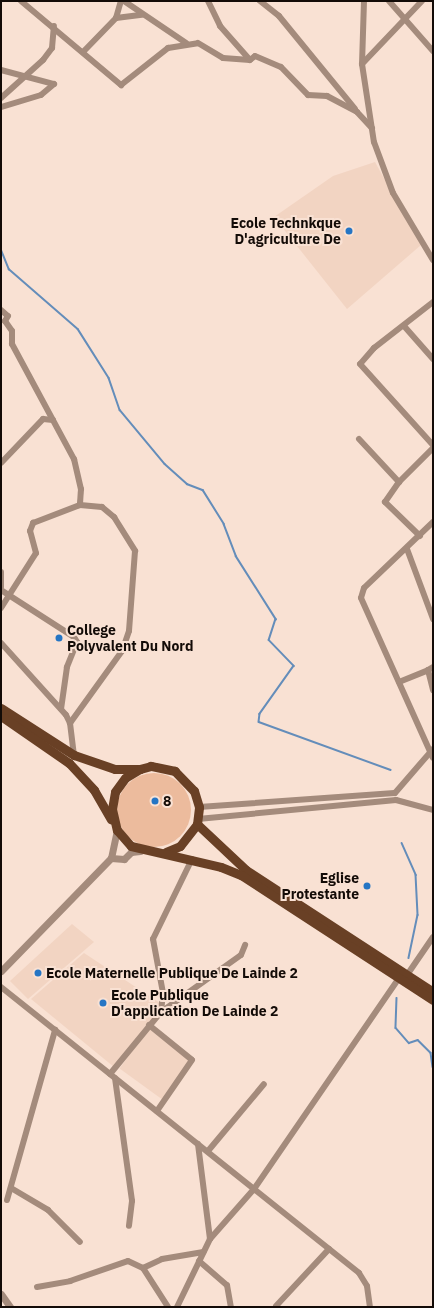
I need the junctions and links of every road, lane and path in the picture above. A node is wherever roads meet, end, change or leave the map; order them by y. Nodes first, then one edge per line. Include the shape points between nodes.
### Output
1 (21, 1) edge
2 (122, 1) edge
3 (208, 1) edge
4 (260, 1) edge
5 (364, 1) edge
6 (388, 1) edge
7 (422, 1) edge
8 (142, 15) junction
9 (116, 18) junction
10 (404, 18) junction
11 (54, 26) junction
12 (186, 43) junction
13 (84, 51) junction
14 (433, 51) edge
15 (250, 60) junction
16 (362, 64) junction
17 (1, 70) edge
18 (28, 78) junction
19 (1, 98) edge
20 (1, 107) edge
21 (357, 112) junction
22 (372, 128) junction
23 (433, 260) edge
24 (433, 302) edge
25 (1, 310) edge
26 (5, 321) junction
27 (404, 326) junction
28 (1, 328) edge
29 (433, 359) edge
30 (53, 420) junction
31 (359, 439) dead end
32 (433, 445) edge
33 (433, 448) edge
34 (1, 463) edge
35 (399, 482) junction
36 (80, 505) junction
37 (433, 522) edge
38 (420, 536) junction
39 (407, 549) junction
40 (1, 572) edge
41 (1, 589) edge
42 (6, 596) junction
43 (1, 608) edge
44 (433, 620) edge
45 (1, 643) edge
46 (430, 668) edge
47 (399, 682) junction
48 (433, 690) edge
49 (1, 708) edge
50 (61, 709) junction
51 (1, 716) edge
52 (70, 723) junction
53 (431, 751) edge
54 (74, 755) junction
55 (433, 758) edge
56 (140, 769) junction
57 (199, 807) junction
58 (433, 810) edge
59 (197, 822) junction
60 (116, 828) junction
61 (140, 850) junction
62 (166, 852) junction
63 (111, 858) junction
64 (192, 859) junction
65 (433, 937) edge
66 (245, 945) dead end
67 (1, 971) edge
68 (403, 976) junction
69 (1, 987) edge
70 (433, 992) edge
71 (433, 1000) edge
72 (161, 1012) junction
73 (149, 1025) junction
74 (55, 1030) junction
75 (113, 1076) junction
76 (264, 1084) dead end
77 (157, 1111) junction
78 (198, 1144) junction
79 (208, 1151) junction
80 (11, 1188) junction
81 (254, 1189) junction
82 (7, 1200) dead end
83 (129, 1226) dead end
84 (210, 1239) junction
85 (80, 1242) dead end
86 (329, 1249) junction
87 (203, 1252) junction
88 (199, 1261) junction
89 (143, 1268) junction
90 (37, 1287) dead end
91 (1, 1294) edge
92 (276, 1306) dead end
93 (10, 1307) edge
94 (168, 1307) edge
95 (177, 1307) edge
96 (231, 1307) edge
97 (370, 1307) edge

1 - 11 street
2 - 8 street
2 - 9 street
3 - 15 street via 220,26
4 - 21 street via 279,16
5 - 16 street
6 - 10 street
7 - 10 street
8 - 9 street
8 - 12 street
9 - 13 street
10 - 14 street
10 - 16 street
11 - 13 street
11 - 18 street via 52,48
12 - 13 street via 168,48 121,85
12 - 15 street via 198,43 223,58
15 - 21 street via 255,56 281,67 308,95 328,96
16 - 22 street
17 - 18 street
18 - 19 street
18 - 20 street via 54,84 41,95
21 - 22 street
22 - 23 street via 393,193
24 - 27 street
25 - 26 street via 8,316
26 - 28 street
26 - 30 street via 12,331 12,344
27 - 29 street
27 - 32 street via 374,348 360,364
30 - 34 street via 42,419
30 - 36 street via 74,459 81,489
31 - 35 street
33 - 35 street
35 - 38 street via 385,502
36 - 42 street via 53,513 29,527 36,553
36 - 52 street via 102,507 114,517 135,551 135,572 130,579 131,619 122,652
37 - 38 street
38 - 39 street
39 - 44 street
39 - 47 street via 361,592
40 - 41 street
41 - 42 street
42 - 43 street
42 - 50 street via 74,637 77,642 67,667
45 - 50 street
46 - 47 street
46 - 48 street
47 - 53 street
49 - 54 main road
50 - 52 street
51 - 60 main road via 69,763 94,790
52 - 54 street
53 - 55 street
53 - 57 street via 395,793
54 - 56 main road via 115,770
56 - 57 main road via 151,766 175,771 194,791
56 - 60 main road via 125,778 116,792 112,809
57 - 59 main road
58 - 59 street via 396,800
59 - 62 main road via 180,846
59 - 68 main road via 246,870
60 - 61 main road
60 - 63 street
61 - 62 main road
61 - 63 street via 131,852 124,859
62 - 64 main road
63 - 67 street
64 - 68 main road via 241,875
64 - 72 street via 153,938 163,993
65 - 68 street
66 - 72 street via 241,955
68 - 70 main road
68 - 71 main road
68 - 81 street
69 - 74 street
72 - 73 street
73 - 75 street
73 - 77 street via 192,1060
74 - 75 street
74 - 80 street
75 - 77 street
75 - 83 street via 132,1201
76 - 79 street
77 - 78 street
78 - 79 street
78 - 84 street
79 - 81 street
80 - 82 street
80 - 85 street via 48,1210
81 - 84 street
81 - 86 street
84 - 87 street
86 - 92 street
86 - 97 street via 364,1279
87 - 88 street
87 - 89 street via 162,1259
88 - 95 street
88 - 96 street via 227,1285
89 - 90 street via 128,1261 70,1281
89 - 94 street
91 - 93 street

